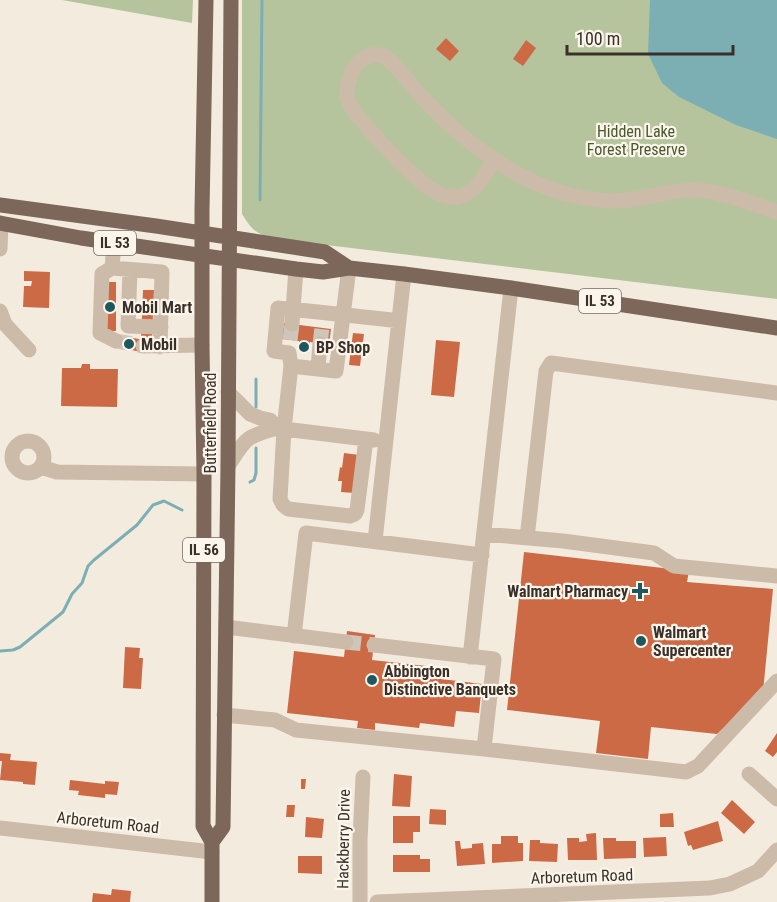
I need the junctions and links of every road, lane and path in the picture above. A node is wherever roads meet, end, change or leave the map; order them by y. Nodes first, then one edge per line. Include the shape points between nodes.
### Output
1 (206, 0) edge
2 (231, 0) edge
3 (494, 160) junction
4 (0, 205) edge
5 (777, 212) edge
6 (1, 223) edge
7 (202, 233) junction
8 (230, 238) junction
9 (114, 243) junction
10 (0, 249) edge
11 (203, 255) junction
12 (229, 260) junction
13 (112, 268) junction
14 (349, 268) junction
15 (296, 269) junction
16 (130, 270) junction
17 (404, 274) junction
18 (511, 288) junction
19 (0, 311) edge
20 (342, 315) junction
21 (399, 321) junction
22 (160, 327) junction
23 (777, 328) edge
24 (291, 338) junction
25 (116, 341) tunnel mouth
26 (320, 344) tunnel mouth
27 (202, 345) junction
28 (143, 346) tunnel mouth
29 (160, 347) junction
30 (29, 350) dead end
31 (318, 368) junction
32 (228, 392) junction
33 (777, 393) edge
34 (280, 429) junction
35 (366, 439) junction
36 (386, 441) junction
37 (228, 466) junction
38 (41, 467) dead end
39 (204, 474) junction
40 (358, 500) junction
41 (379, 502) junction
42 (484, 534) junction
43 (526, 538) junction
44 (375, 541) junction
45 (482, 555) junction
46 (777, 576) edge
47 (226, 627) junction
48 (294, 636) junction
49 (346, 642) tunnel mouth
50 (374, 645) tunnel mouth
51 (470, 657) junction
52 (777, 681) edge
53 (224, 715) junction
54 (484, 749) junction
55 (749, 774) dead end
56 (363, 777) dead end
57 (777, 799) edge
58 (0, 828) edge
59 (212, 847) junction
60 (777, 850) edge
61 (407, 901) edge
62 (212, 902) edge
63 (360, 902) edge
64 (377, 902) edge

1 - 7 main road, Butterfield Road / IL 56
2 - 8 main road, Butterfield Road / IL 56
3 - 3 street via 481,181 465,195 449,197 431,189 351,107 348,85 359,60 382,55 392,62 435,112
3 - 5 street via 528,180 584,199 615,201 694,190
4 - 7 main road, IL 53
6 - 9 main road, IL 53
6 - 10 street
7 - 8 main road, IL 53
7 - 11 main road, Butterfield Road / IL 56
8 - 12 main road, Butterfield Road / IL 56
8 - 14 main road, IL 53 via 325,252
9 - 11 main road, IL 53
9 - 13 street
11 - 12 main road, IL 53
11 - 27 main road, Butterfield Road / IL 56
12 - 15 main road, IL 53
12 - 32 main road, Butterfield Road / IL 56
13 - 16 street
13 - 25 street via 102,274 100,333
14 - 15 main road, IL 53 via 323,272
14 - 17 main road, IL 53
14 - 20 street
15 - 24 street
16 - 22 street via 162,272
16 - 22 street via 128,326
17 - 18 main road, IL 53
17 - 21 street
18 - 23 main road, IL 53
18 - 42 street
19 - 30 street via 5,324
20 - 21 street
20 - 24 street via 323,320
20 - 31 street via 336,371
21 - 36 street
22 - 29 street
24 - 31 street
24 - 34 street
26 - 31 street
27 - 29 street
27 - 39 main road, Butterfield Road / IL 56
28 - 29 street
32 - 34 street via 250,414 270,420
32 - 37 main road, Butterfield Road / IL 56
33 - 43 street via 551,363 546,371
34 - 35 street
34 - 37 street via 251,436
34 - 40 street via 283,505 288,509 350,516 355,514
35 - 36 street
35 - 40 street
36 - 41 street
37 - 47 main road, Butterfield Road / IL 56
38 - 39 street via 57,472
39 - 59 main road, Butterfield Road / IL 56 via 203,826
40 - 41 street
41 - 44 street
42 - 43 street
42 - 45 street
43 - 46 street via 654,553 674,566
44 - 45 street
44 - 48 street via 306,533
45 - 51 street
47 - 48 street
47 - 53 main road, Butterfield Road / IL 56
48 - 49 street
50 - 51 street
51 - 54 street via 494,659
52 - 54 street via 698,766 686,772
53 - 54 street via 275,720 296,730
53 - 59 main road, Butterfield Road / IL 56 via 223,827
55 - 57 street
56 - 63 street, Hackberry Drive
58 - 59 street, Arboretum Road
59 - 62 main road, Butterfield Road / IL 56
60 - 61 street, Arboretum Road via 758,871 720,887
61 - 64 street, Arboretum Road

